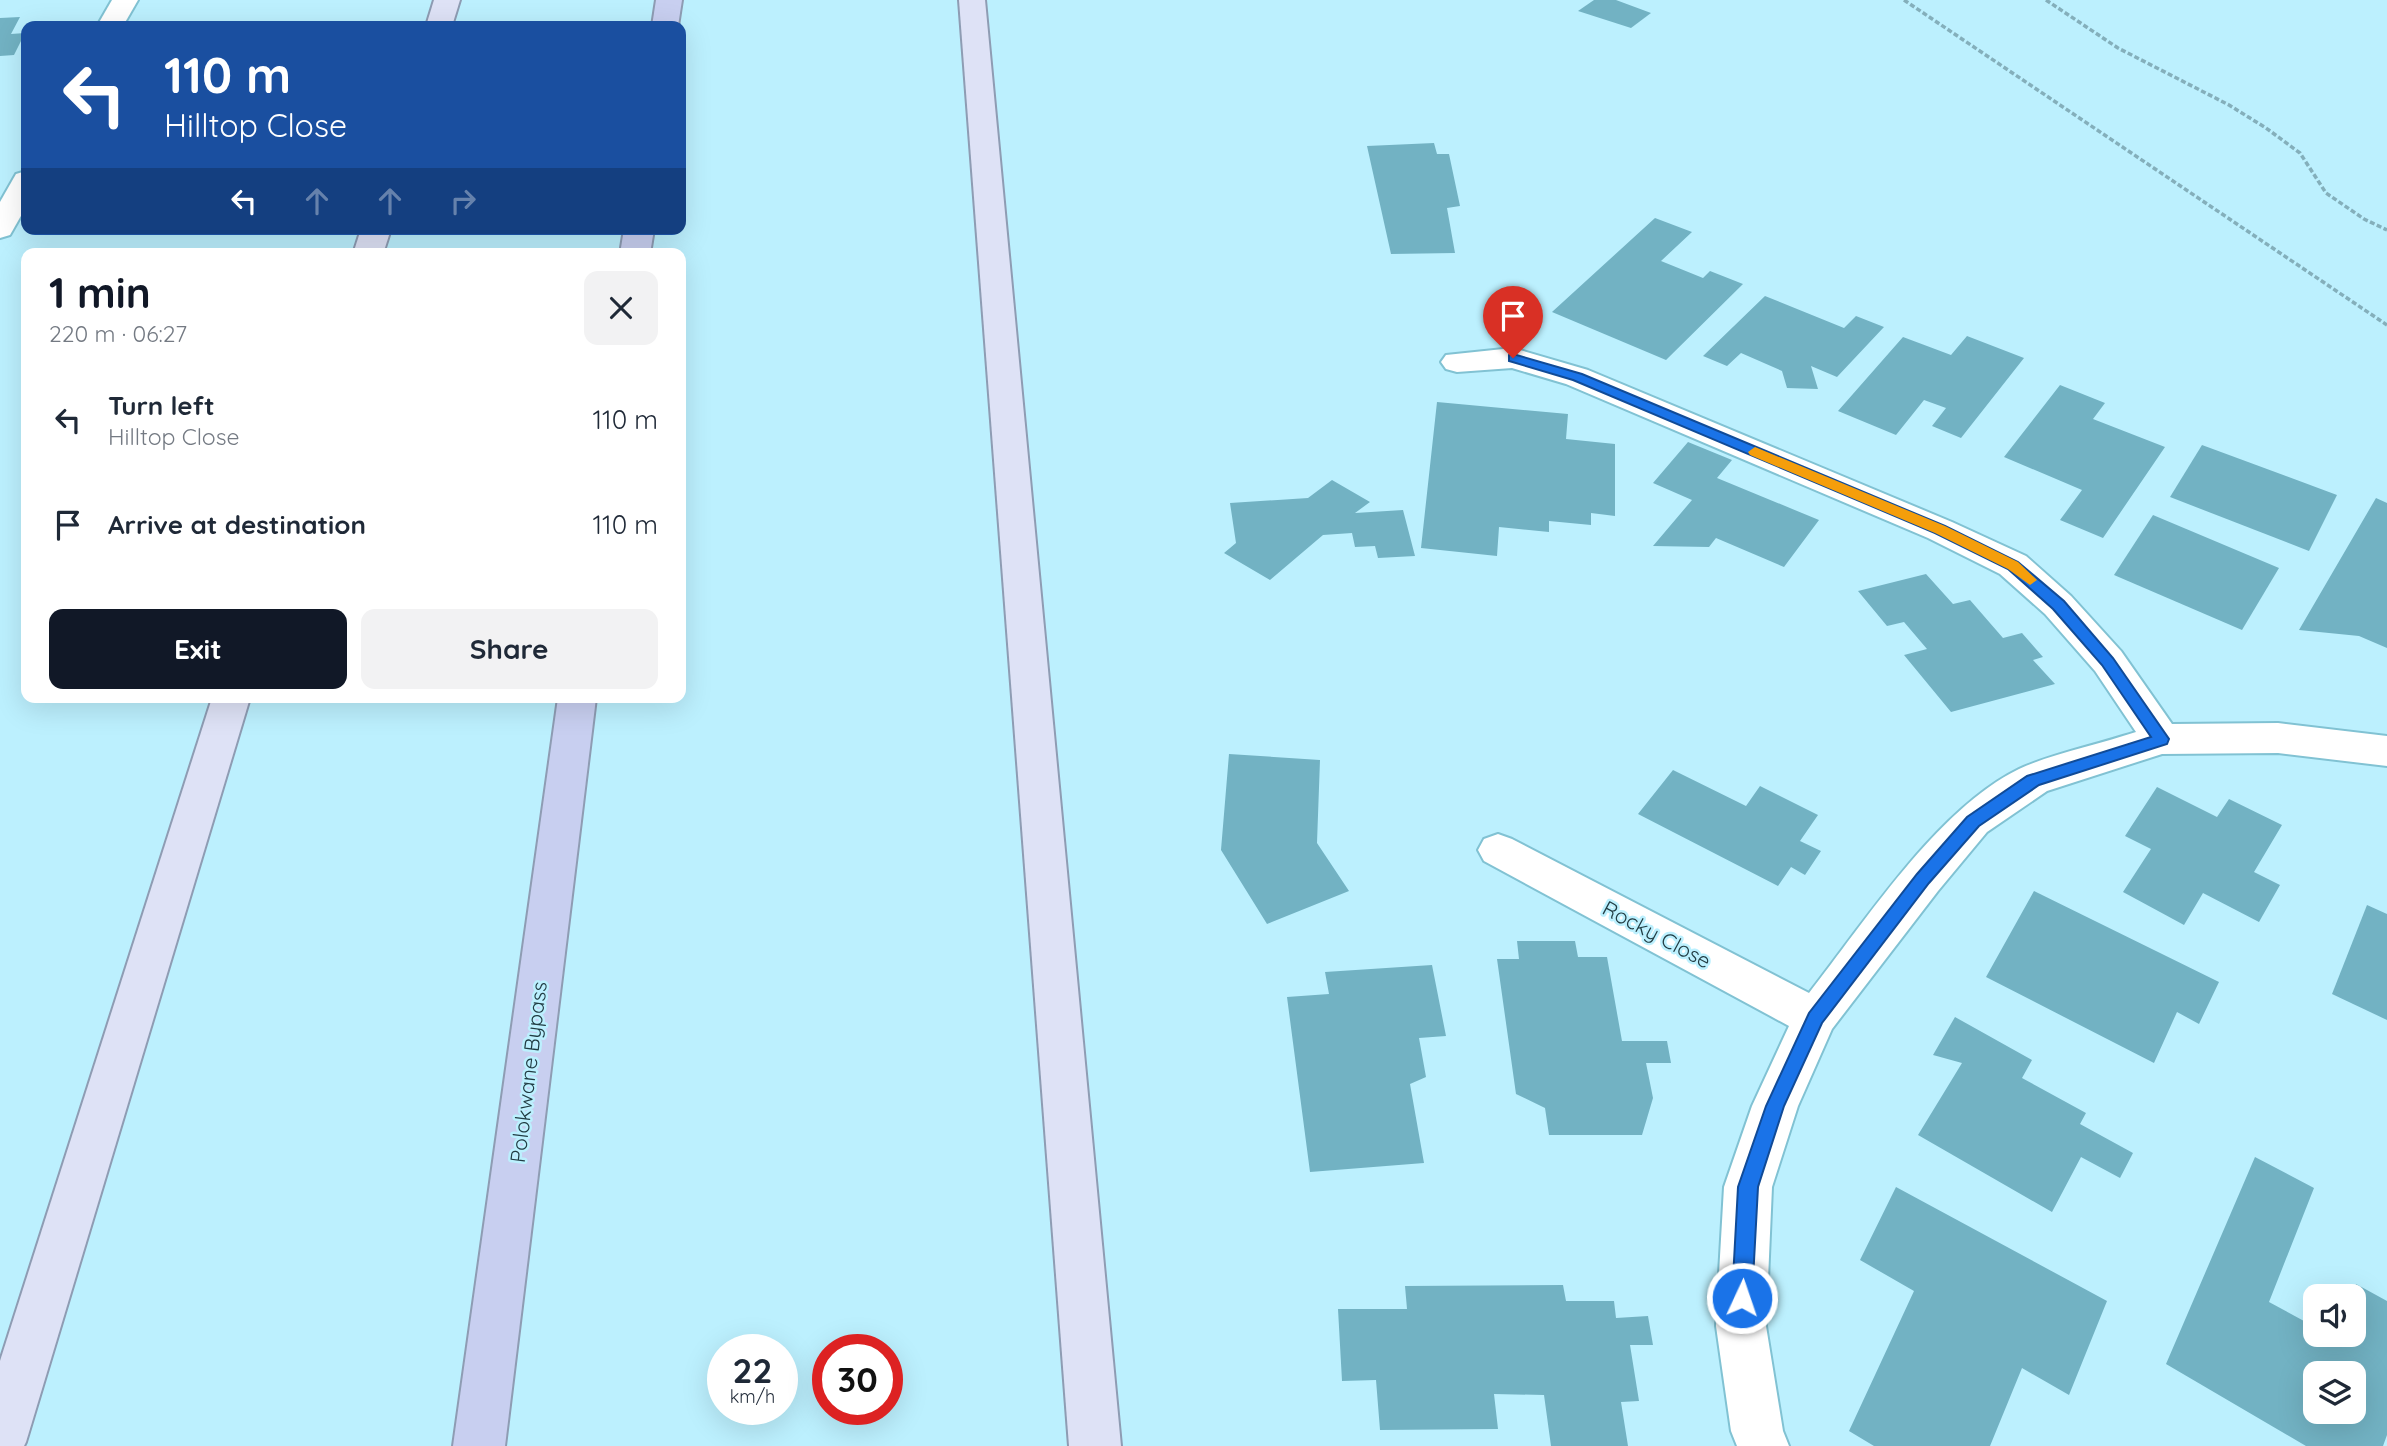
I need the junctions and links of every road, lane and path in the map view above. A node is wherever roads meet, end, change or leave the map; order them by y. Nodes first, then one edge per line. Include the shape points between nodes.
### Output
1 (125, 0) edge
2 (447, 0) edge
3 (668, 0) edge
4 (972, 0) edge
5 (1903, 0) edge
6 (2046, 0) edge
7 (113, 21) edge
8 (441, 21) edge
9 (666, 21) edge
10 (21, 189) edge
11 (0, 229) edge
12 (2387, 230) edge
13 (2387, 325) edge
14 (1457, 362) dead end
15 (229, 703) edge
16 (576, 703) edge
17 (2161, 739) junction
18 (2387, 751) edge
19 (1498, 850) dead end
20 (1815, 1018) junction
21 (0, 1442) edge
22 (479, 1446) edge
23 (1095, 1446) edge
24 (1763, 1446) edge

1 - 7 street
2 - 8 main road
3 - 9 highway
4 - 23 main road
5 - 13 path
6 - 12 path via 2118,48 2266,128 2300,153 2326,193
10 - 11 street
14 - 17 street via 1513,358 1577,377 2013,565 2058,605 2108,662
15 - 21 main road
16 - 22 highway, Polokwane Bypass
17 - 18 street via 2278,738
17 - 20 street via 2033,780 1973,821
19 - 20 street, Rocky Close
20 - 24 street via 1775,1106 1748,1187 1741,1326

